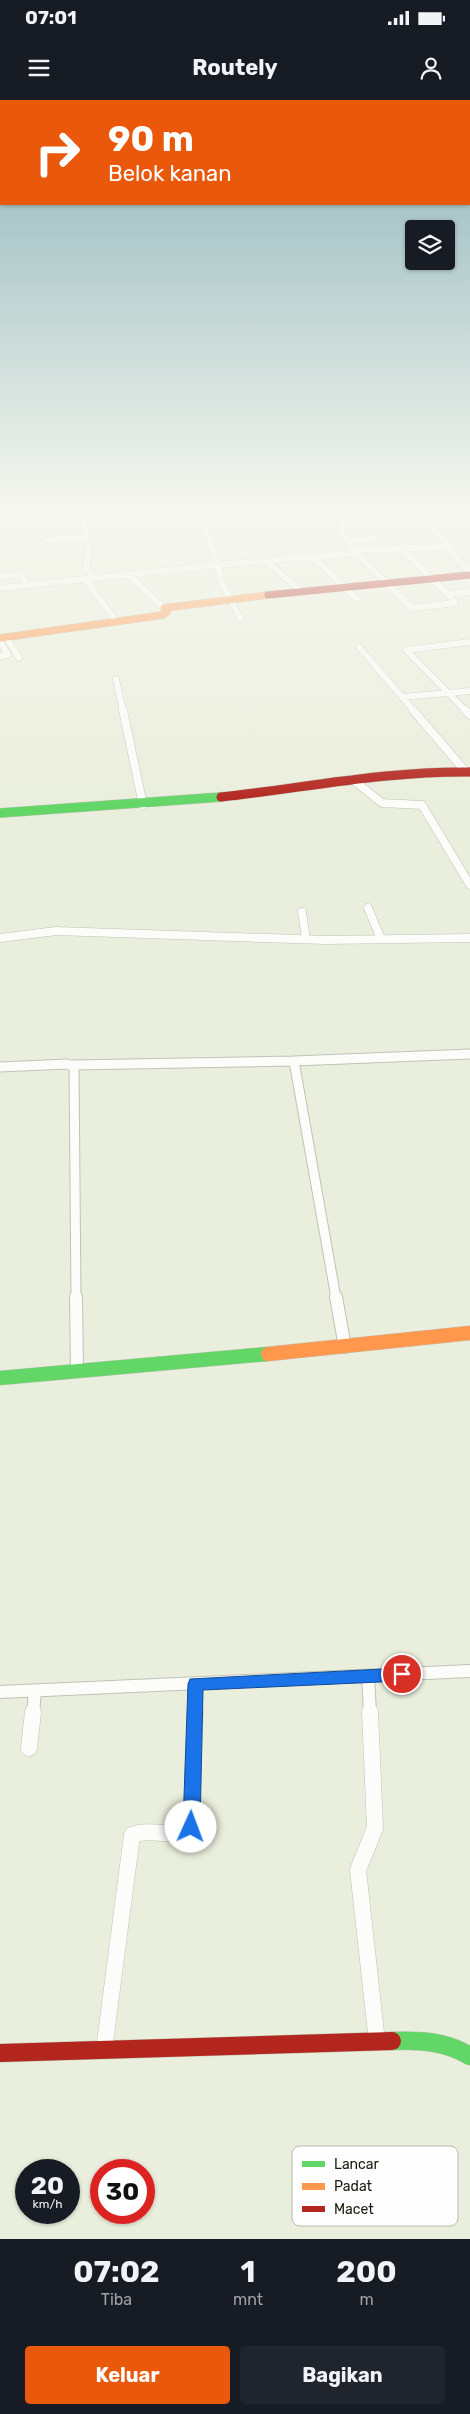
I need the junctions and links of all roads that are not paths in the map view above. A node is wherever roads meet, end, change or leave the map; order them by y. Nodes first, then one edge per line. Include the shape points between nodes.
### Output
1 (105, 606) edge
2 (162, 606) edge
3 (180, 606) edge
4 (234, 606) edge
5 (410, 606) edge
6 (428, 606) edge
7 (164, 608) junction
8 (240, 618) dead end
9 (117, 622) junction
10 (2, 638) edge
11 (470, 642) edge
12 (359, 647) dead end
13 (0, 656) edge
14 (19, 658) dead end
15 (116, 678) dead end
16 (470, 691) edge
17 (448, 693) junction
18 (403, 697) junction
19 (470, 715) edge
20 (468, 772) edge
21 (352, 778) junction
22 (143, 805) junction
23 (0, 813) edge
24 (466, 870) edge
25 (470, 885) edge
26 (368, 908) dead end
27 (302, 912) dead end
28 (0, 938) edge
29 (470, 938) edge
30 (306, 939) junction
31 (381, 939) junction
32 (470, 1054) edge
33 (294, 1061) junction
34 (72, 1065) junction
35 (0, 1067) edge
36 (470, 1333) edge
37 (345, 1347) junction
38 (77, 1372) junction
39 (0, 1378) edge
40 (470, 1671) edge
41 (368, 1676) junction
42 (196, 1684) junction
43 (35, 1691) junction
44 (0, 1692) edge
45 (30, 1748) dead end
46 (377, 2042) junction
47 (104, 2050) junction
48 (0, 2053) edge
49 (470, 2056) edge

1 - 9 street
2 - 7 street
3 - 7 street
4 - 8 street
5 - 6 street
7 - 9 street via 167,612 163,615
9 - 10 street
10 - 13 street via 8,655
10 - 14 street
11 - 17 street via 406,650
12 - 18 street
15 - 22 street
16 - 17 street
17 - 18 street
17 - 19 street
18 - 20 street
20 - 21 street
21 - 22 street via 267,792
21 - 24 street via 382,803 422,805
22 - 23 street
24 - 25 street
26 - 31 street
27 - 30 street
28 - 30 street via 56,931
29 - 31 street
30 - 31 street
32 - 33 street
33 - 34 street
33 - 37 street
34 - 35 street
34 - 38 street
36 - 37 street
37 - 38 street
38 - 39 street
40 - 41 street
41 - 42 street
41 - 46 street via 374,1828 358,1870
42 - 43 street
42 - 47 street via 191,1827 180,1834 143,1832 132,1835
43 - 44 street
43 - 45 street
46 - 47 street
46 - 49 street via 431,2040 459,2048
47 - 48 street

